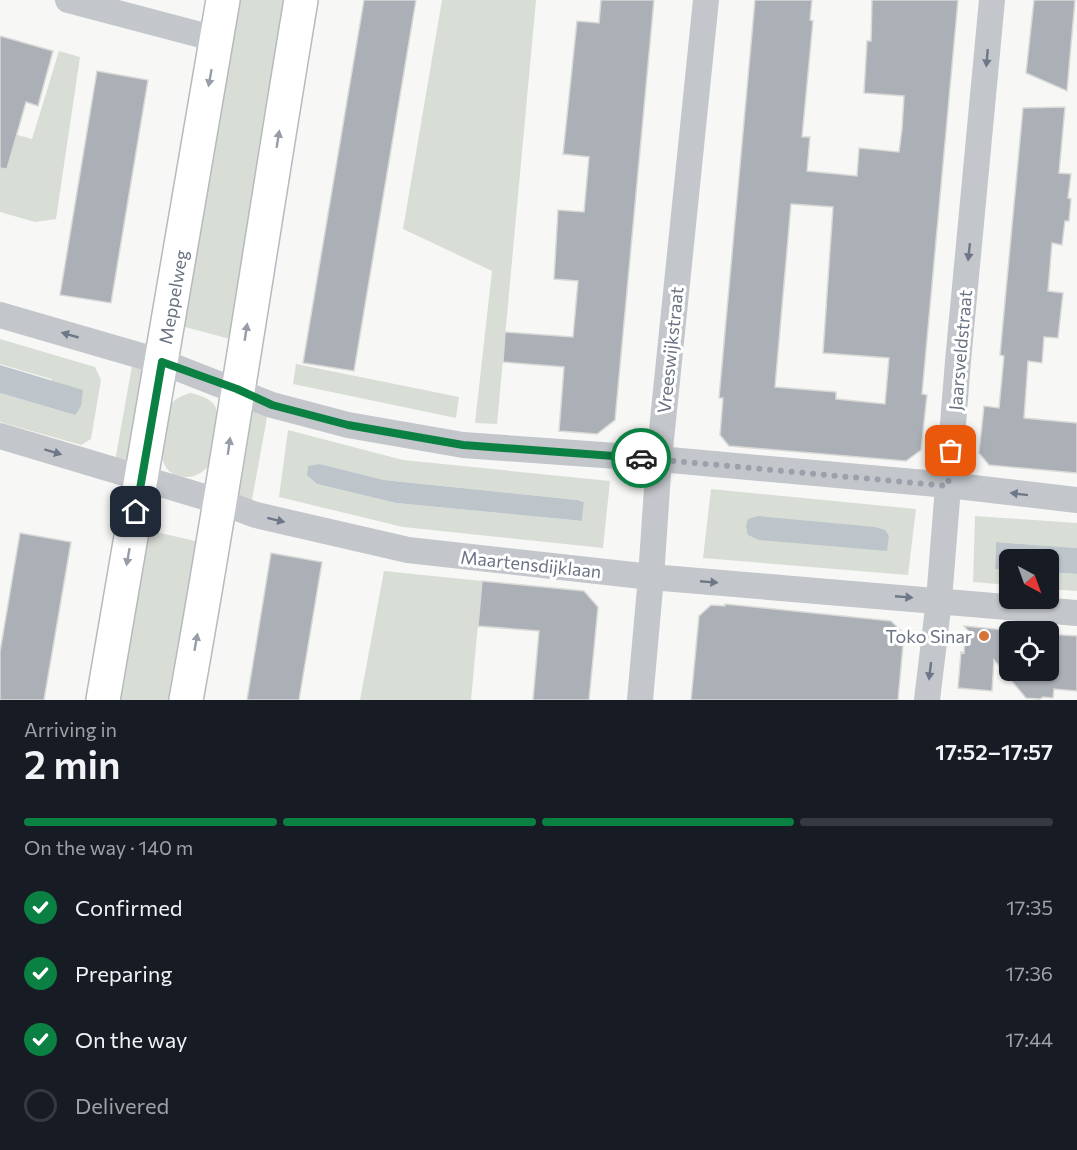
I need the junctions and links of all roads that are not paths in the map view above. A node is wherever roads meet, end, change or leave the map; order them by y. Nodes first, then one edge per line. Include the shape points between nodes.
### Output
1 (68, 0) edge
2 (223, 0) edge
3 (301, 0) edge
4 (706, 0) edge
5 (992, 0) edge
6 (216, 39) junction
7 (0, 315) edge
8 (162, 362) junction
9 (237, 389) junction
10 (0, 436) edge
11 (659, 459) junction
12 (142, 479) junction
13 (948, 486) junction
14 (1077, 500) edge
15 (221, 502) junction
16 (651, 577) junction
17 (939, 600) junction
18 (1077, 613) edge
19 (103, 700) edge
20 (186, 700) edge
21 (640, 700) edge
22 (927, 700) edge

1 - 6 street
2 - 6 main road, Meppelweg
9 -> 3 main road
4 - 11 street, Vreeswijkstraat
5 -> 13 street, Jaarsveldstraat
6 -> 8 main road, Meppelweg
8 -> 7 street
8 - 9 street
8 - 12 main road, Meppelweg
9 - 11 street via 272,405 348,425 463,445
15 -> 9 main road
10 -> 12 street, Maartensdijklaan
11 - 13 street
11 - 16 street, Vreeswijkstraat
12 - 15 street, Maartensdijklaan
12 -> 19 main road, Meppelweg
14 -> 13 street
13 - 17 street, Jaarsveldstraat
15 -> 16 street, Maartensdijklaan via 256,515 408,550
20 -> 15 main road
16 -> 17 street, Maartensdijklaan
16 - 21 street, Vreeswijkstraat
17 - 18 street, Maartensdijklaan
17 -> 22 street, Jaarsveldstraat

